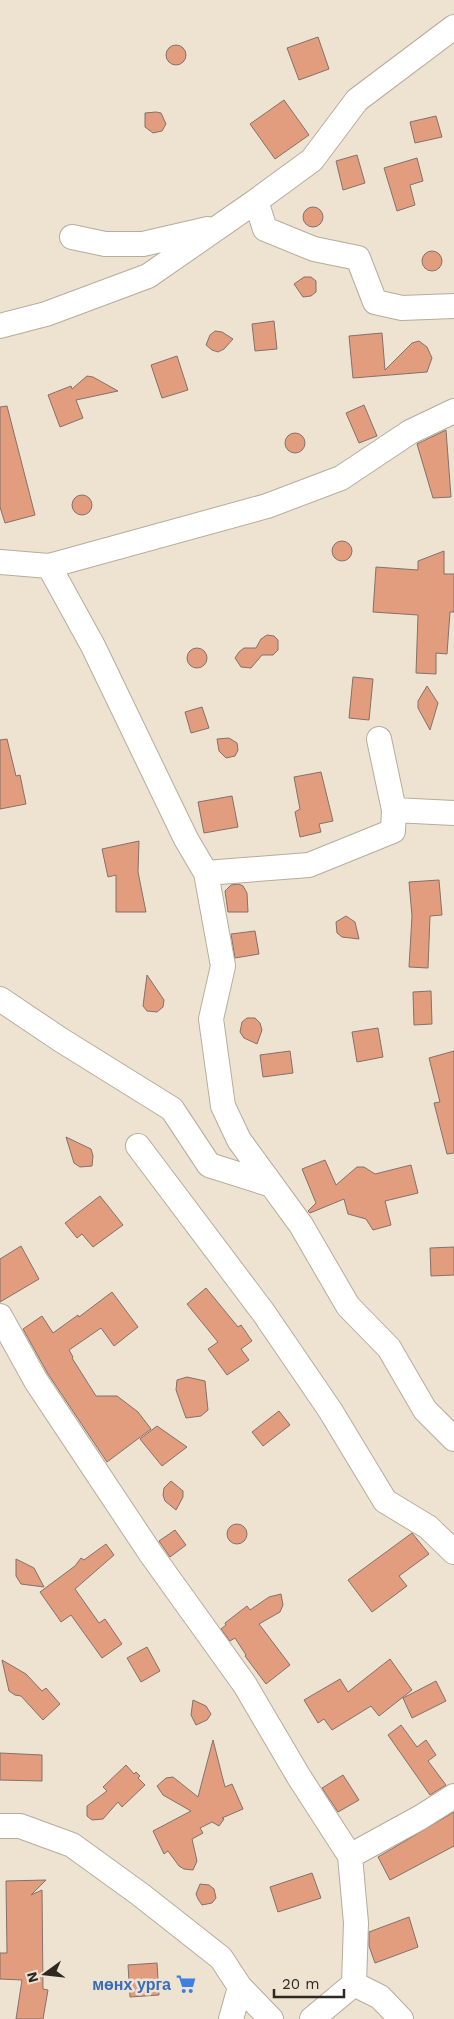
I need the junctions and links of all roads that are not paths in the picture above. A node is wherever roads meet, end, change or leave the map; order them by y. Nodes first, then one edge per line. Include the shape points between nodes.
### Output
1 (454, 28) edge
2 (256, 201) junction
3 (221, 226) junction
4 (72, 237) dead end
5 (454, 306) edge
6 (0, 326) edge
7 (454, 411) edge
8 (0, 562) edge
9 (49, 566) junction
10 (379, 739) dead end
11 (394, 810) junction
12 (454, 813) edge
13 (206, 873) junction
14 (0, 999) edge
15 (138, 1146) dead end
16 (272, 1185) junction
17 (0, 1316) edge
18 (454, 1439) edge
19 (454, 1552) edge
20 (454, 1796) edge
21 (0, 1826) edge
22 (350, 1856) junction
23 (354, 1984) junction
24 (240, 1987) junction
25 (231, 2019) edge
26 (271, 2019) edge
27 (312, 2019) edge
28 (401, 2019) edge

1 - 2 street via 357,100 312,160
2 - 3 street
2 - 5 street via 265,229 314,249 358,258 375,302 402,308
3 - 4 street via 143,244 105,244
3 - 6 street via 148,276 46,314
7 - 9 street via 410,432 340,478 267,506
8 - 9 street
9 - 13 street via 93,646 186,839
10 - 11 street
11 - 12 street
11 - 13 street via 393,831 309,865
13 - 16 street via 223,966 211,1019 223,1106 239,1140
14 - 16 street via 172,1108 209,1165
15 - 19 street via 325,1401 385,1501 428,1527
16 - 18 street via 301,1225 348,1306 389,1348 425,1410
17 - 22 street via 36,1381 151,1554 245,1685
20 - 22 street via 421,1818
21 - 24 street via 20,1826 72,1844 221,1958
22 - 23 street via 356,1923
23 - 27 street
23 - 28 street via 380,1997
24 - 25 street
24 - 26 street

